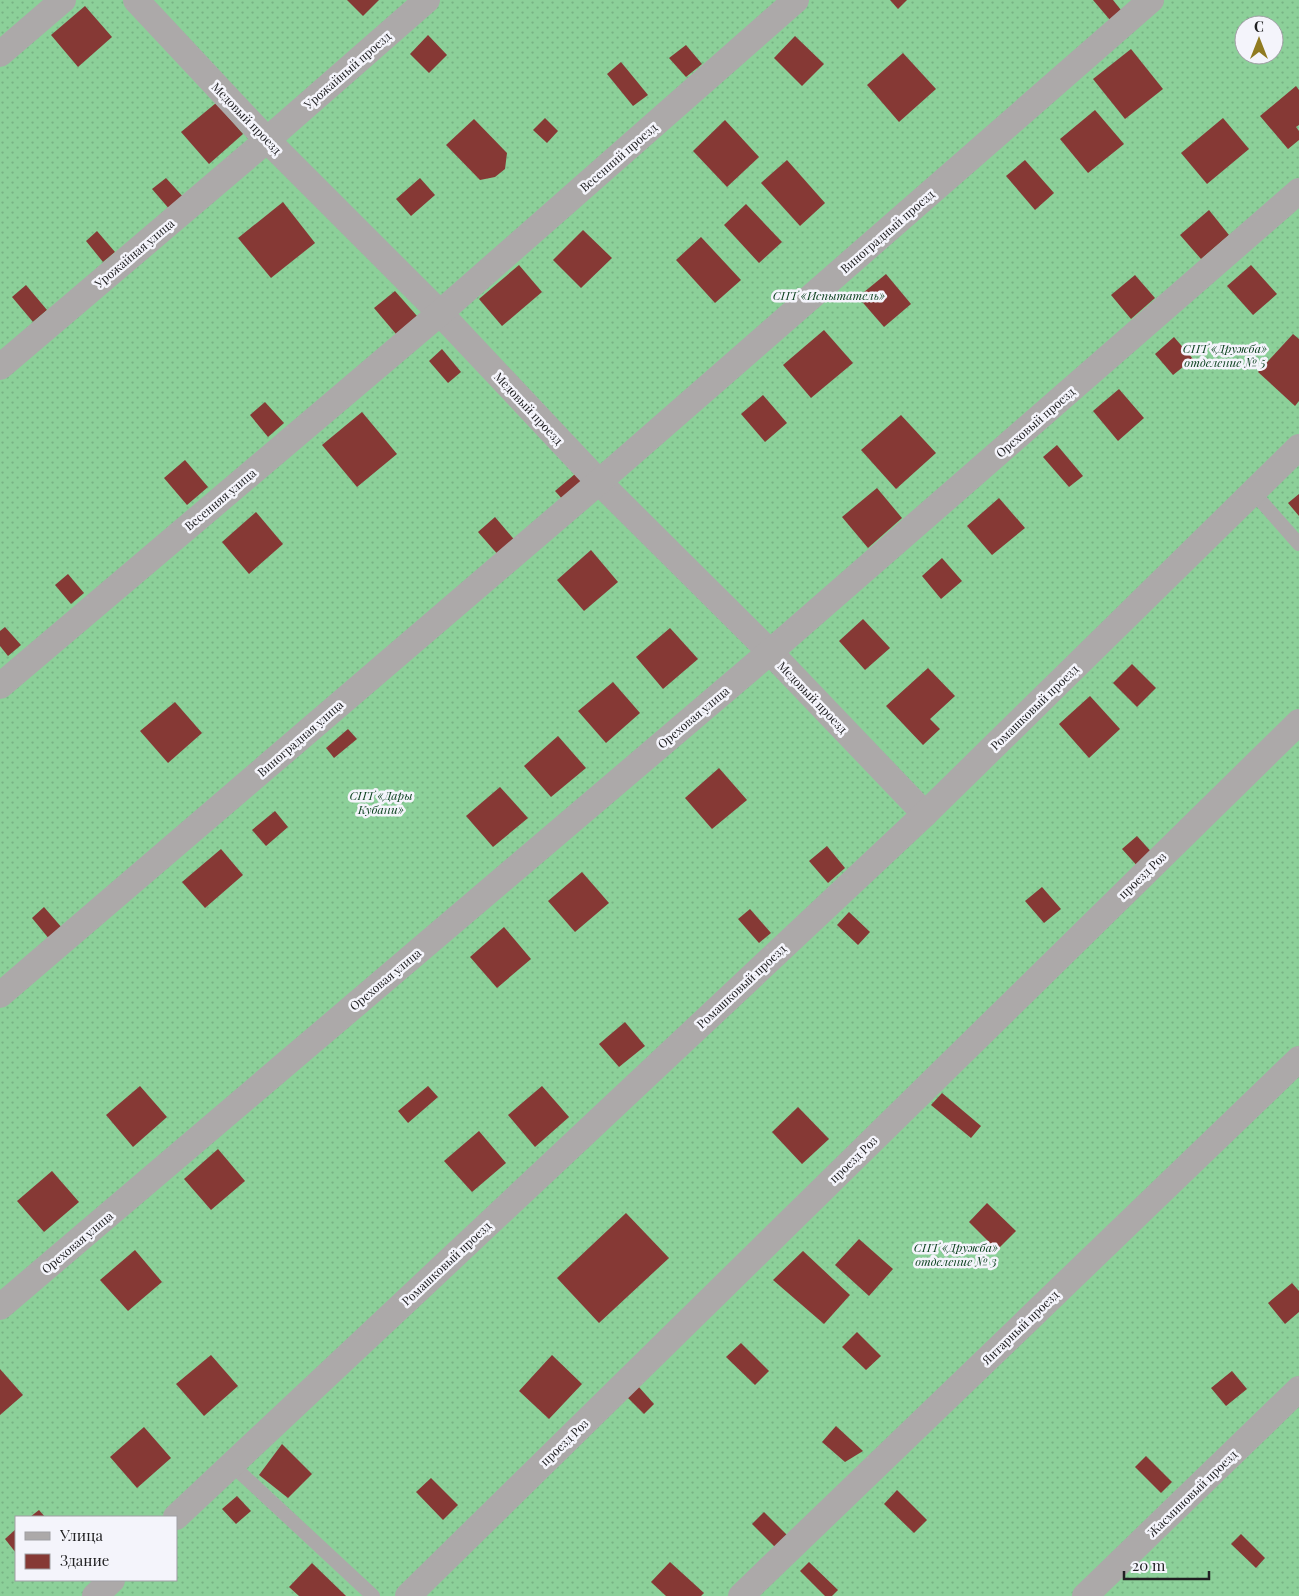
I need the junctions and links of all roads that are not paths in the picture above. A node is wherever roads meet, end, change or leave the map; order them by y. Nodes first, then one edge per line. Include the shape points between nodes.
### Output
1 (63, 0) edge
2 (136, 0) edge
3 (427, 0) edge
4 (796, 0) edge
5 (1151, 0) edge
6 (0, 54) edge
7 (268, 140) junction
8 (1299, 191) edge
9 (440, 313) junction
10 (0, 367) edge
11 (1299, 448) edge
12 (600, 482) junction
13 (1253, 492) junction
14 (1299, 544) edge
15 (770, 652) junction
16 (0, 686) edge
17 (1299, 722) edge
18 (925, 814) junction
19 (0, 995) edge
20 (1299, 1059) edge
21 (0, 1307) edge
22 (1299, 1389) edge
23 (231, 1464) junction
24 (177, 1516) edge
25 (111, 1581) edge
26 (95, 1596) edge
27 (373, 1596) edge
28 (408, 1596) edge
29 (741, 1596) edge
30 (1085, 1596) edge

1 - 6 street
2 - 7 street, Медовый проезд
3 - 7 street, Урожайный проезд
4 - 9 street, Весенний проезд
5 - 12 street, Виноградный проезд
7 - 9 street, Медовый проезд
7 - 10 street, Урожайная улица
8 - 15 street, Ореховый проезд
9 - 12 street, Медовый проезд
9 - 16 street, Весенняя улица
11 - 13 street, Ромашковый проезд
12 - 15 street, Медовый проезд
12 - 19 street, Виноградная улица
13 - 14 lane
13 - 18 street, Ромашковый проезд
15 - 18 street, Медовый проезд
15 - 21 street, Ореховая улица
17 - 28 street, проезд Роз
18 - 23 street, Ромашковый проезд
20 - 29 street, Янтарный проезд
22 - 30 street, Жасминовый проезд
23 - 24 street, Ромашковый проезд
23 - 27 lane
25 - 26 street

